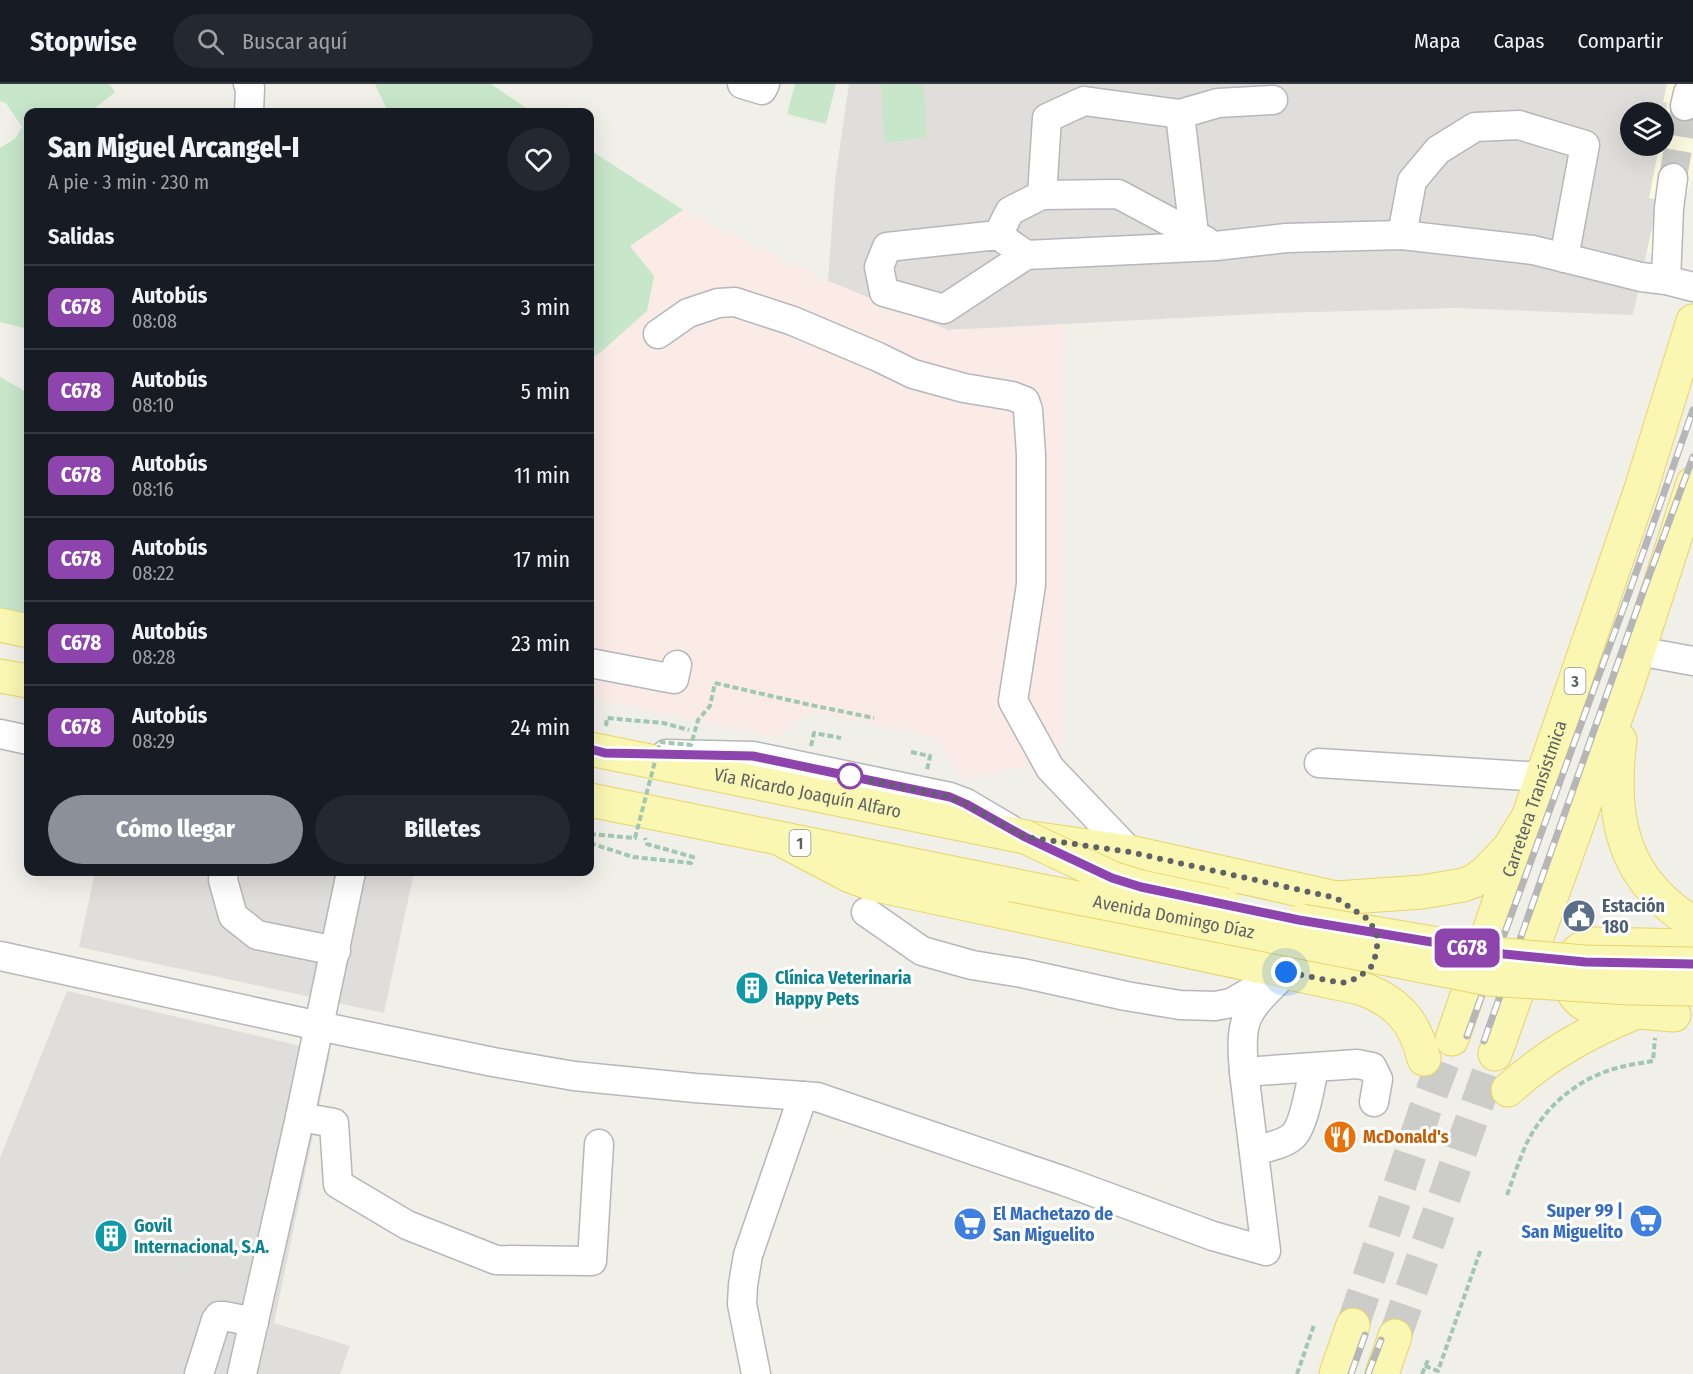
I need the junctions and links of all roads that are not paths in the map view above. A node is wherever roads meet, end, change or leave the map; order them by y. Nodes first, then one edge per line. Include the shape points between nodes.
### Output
1 (248, 84) edge
2 (1273, 100) dead end
3 (249, 108) edge
4 (1180, 114) junction
5 (1673, 178) tunnel mouth
6 (1042, 195) junction
7 (998, 235) junction
8 (1402, 235) junction
9 (1205, 240) junction
10 (1026, 255) junction
11 (1564, 258) junction
12 (1666, 280) junction
13 (1693, 287) edge
14 (1693, 321) edge
15 (658, 333) dead end
16 (1693, 483) edge
17 (1638, 651) junction
18 (1693, 661) edge
19 (594, 664) edge
20 (677, 665) dead end
21 (0, 676) edge
22 (24, 680) edge
23 (1627, 686) junction
24 (0, 734) edge
25 (24, 739) edge
26 (604, 743) edge
27 (1319, 763) dead end
28 (1543, 777) junction
29 (594, 801) edge
30 (1527, 819) junction
31 (1025, 837) junction
32 (778, 838) junction
33 (1130, 852) junction
34 (224, 876) edge
35 (350, 876) edge
36 (1336, 898) junction
37 (866, 912) dead end
38 (1693, 923) edge
39 (1693, 946) edge
40 (336, 951) junction
41 (0, 956) edge
42 (1693, 964) edge
43 (1286, 972) junction
44 (1342, 983) junction
45 (1693, 989) edge
46 (1199, 1005) junction
47 (320, 1026) junction
48 (1452, 1039) tunnel mouth
49 (1495, 1054) tunnel mouth
50 (1424, 1059) tunnel mouth
51 (1244, 1063) junction
52 (1314, 1068) junction
53 (1508, 1090) dead end
54 (803, 1096) junction
55 (1374, 1102) dead end
56 (300, 1117) junction
57 (599, 1144) dead end
58 (1254, 1151) junction
59 (254, 1322) junction
60 (1353, 1325) tunnel mouth
61 (1395, 1336) tunnel mouth
62 (199, 1374) edge
63 (242, 1374) edge
64 (756, 1374) edge
65 (1336, 1374) edge
66 (1382, 1374) edge

1 - 3 street
2 - 4 street via 1218,103
4 - 6 street via 1084,101 1047,118
4 - 9 street
5 - 12 street
6 - 7 street via 1010,211
6 - 9 street via 1118,194
7 - 10 street
7 - 10 street via 887,247 879,267 884,292 944,309
8 - 9 street
8 - 11 street via 1533,250
8 - 11 street via 1412,181 1438,150 1474,127 1519,125 1585,145
9 - 10 street
11 - 12 street
12 - 13 street
14 - 28 main road, Carretera Transístmica / 3 via 1641,489
15 - 33 street via 688,313 735,302 793,321 913,374 1025,401 1031,455 1030,585 1013,701 1050,768
16 - 17 main road
17 - 18 street
17 - 23 main road
19 - 20 street via 674,679
21 - 22 main road
23 - 38 main road via 1616,785 1623,837 1635,865 1654,891
23 - 49 main road
24 - 25 street
26 - 31 main road, Vía Ricardo Joaquín Alfaro
27 - 28 street
28 - 30 main road, Carretera Transístmica / 3
29 - 32 main road, 1
30 - 36 main road via 1509,848 1474,881 1422,892
30 - 48 main road, Carretera Transístmica / 3
31 - 33 main road
31 - 42 main road, Avenida Domingo Díaz, bridge via 1112,878 1141,887 1299,920 1504,954 1585,962
32 - 43 main road via 872,884
32 - 45 main road, Avenida Domingo Díaz / 1, bridge via 1489,979
33 - 36 main road
34 - 40 street via 233,916 257,935
35 - 40 street
36 - 44 main road via 1369,920 1377,935 1377,952 1371,967 1358,978
37 - 46 street via 922,951 1126,996
39 - 53 main road via 1593,944 1579,949 1570,961 1568,979 1577,1000 1592,1008 1655,1014 1578,1038
40 - 47 street
41 - 47 street
43 - 44 main road
43 - 46 street via 1231,1004
43 - 51 street via 1245,1024
44 - 50 main road via 1372,992 1398,1009 1411,1024
46 - 51 street via 1223,1024
47 - 54 street via 574,1076
47 - 56 street
51 - 52 street
51 - 58 street
52 - 55 street via 1357,1064 1372,1067 1378,1079
52 - 58 street via 1302,1122 1295,1134 1284,1142
54 - 58 street via 817,1097 1213,1236 1266,1251
54 - 64 street via 748,1255 742,1304
56 - 57 street via 334,1123 338,1184 407,1225 496,1260 592,1261
56 - 59 street
59 - 62 street via 219,1316
59 - 63 street
60 - 65 main road
61 - 66 main road

